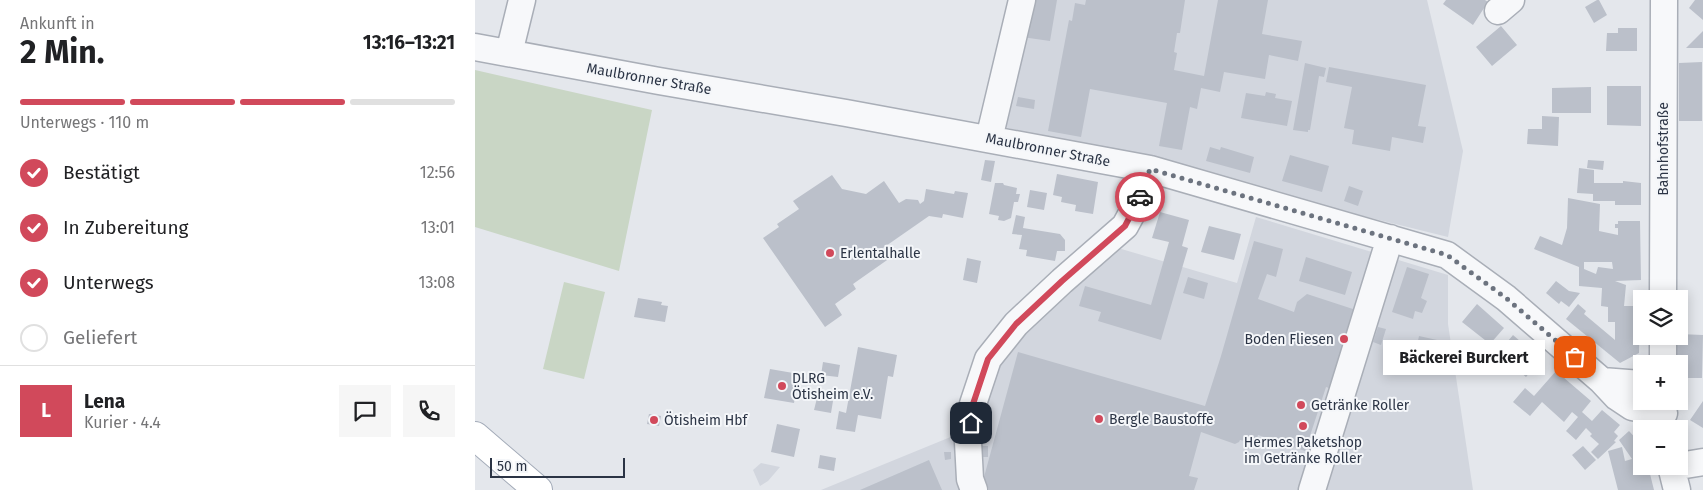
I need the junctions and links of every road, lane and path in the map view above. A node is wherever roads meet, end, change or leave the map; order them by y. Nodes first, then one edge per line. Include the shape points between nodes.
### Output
1 (522, 0) edge
2 (1022, 0) edge
3 (1664, 0) edge
4 (475, 47) edge
5 (509, 53) junction
6 (989, 139) junction
7 (1150, 169) junction
8 (1390, 238) junction
9 (1663, 290) edge
10 (1602, 381) junction
11 (1633, 383) edge
12 (1665, 414) edge
13 (475, 436) edge
14 (1703, 462) edge
15 (1688, 467) edge
16 (538, 490) edge
17 (974, 490) edge
18 (1312, 490) edge

1 - 5 street
2 - 6 street
3 - 9 street, Bahnhofstraße
4 - 5 street, Maulbronner Straße
5 - 6 street, Maulbronner Straße
6 - 7 street, Maulbronner Straße
7 - 8 street, Maulbronner Straße
7 - 17 street via 1125,226 1016,324 988,359 973,404 968,442 970,479
8 - 10 street, Maulbronner Straße via 1447,255 1506,298
8 - 18 street
10 - 11 street
10 - 12 street, Maulbronner Straße via 1632,407
13 - 16 main road
14 - 15 street

